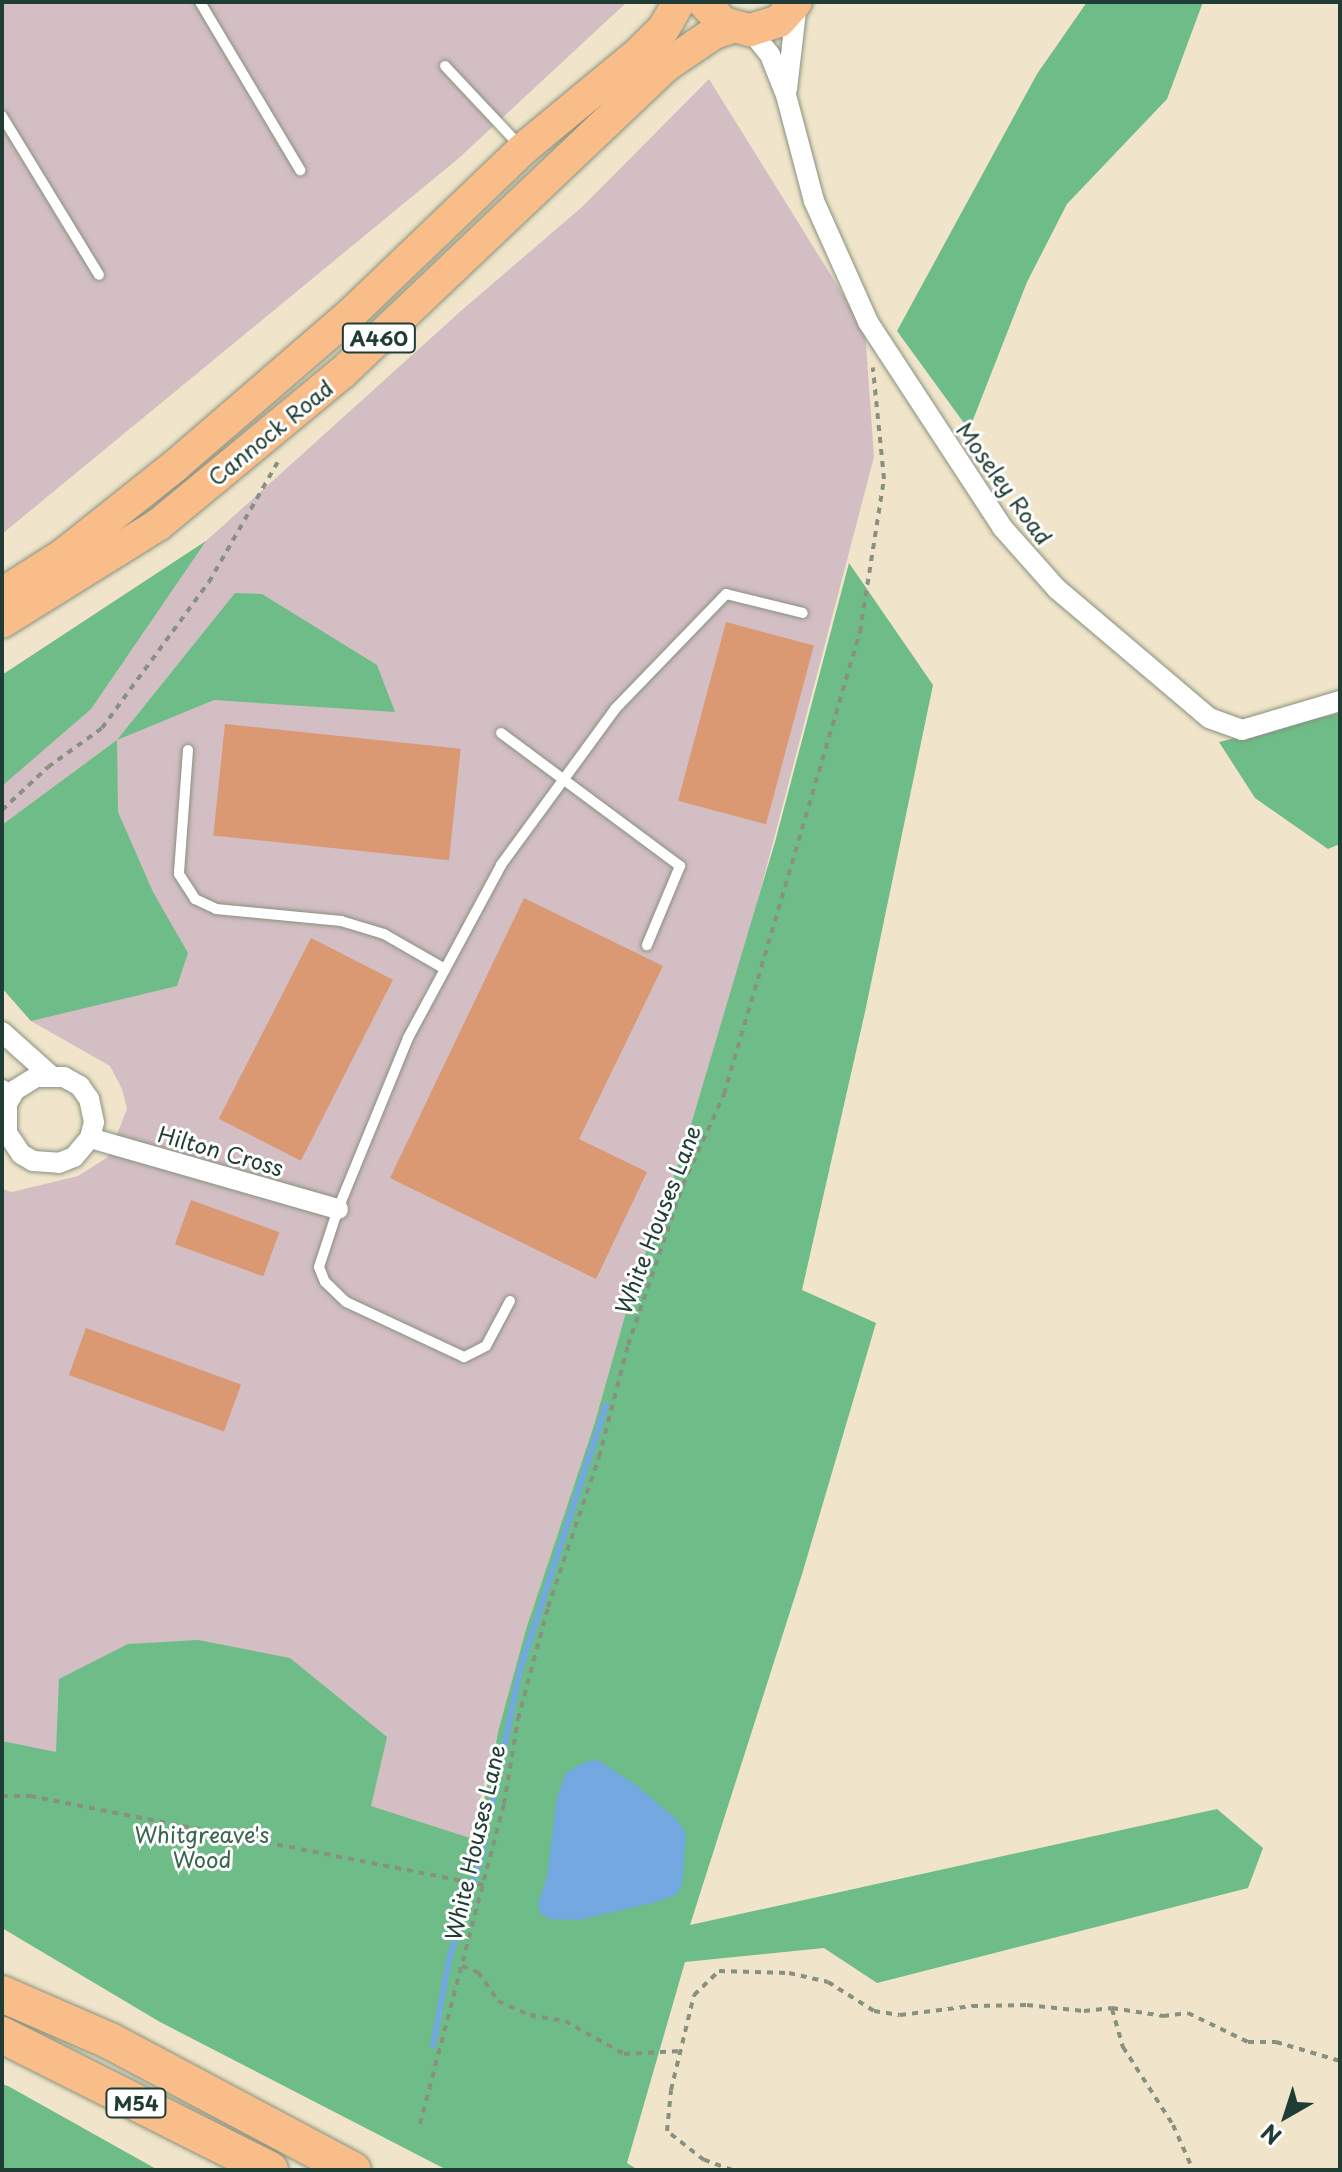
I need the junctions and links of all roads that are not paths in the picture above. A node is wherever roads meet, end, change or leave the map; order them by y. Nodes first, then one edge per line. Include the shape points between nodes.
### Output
1 (200, 2) edge
2 (679, 2) edge
3 (703, 2) edge
4 (796, 2) edge
5 (742, 28) junction
6 (445, 66) dead end
7 (786, 95) junction
8 (2, 116) edge
9 (523, 149) junction
10 (300, 170) dead end
11 (99, 275) dead end
12 (2, 594) edge
13 (803, 613) dead end
14 (2, 622) edge
15 (1340, 701) edge
16 (501, 733) dead end
17 (188, 750) dead end
18 (564, 779) junction
19 (647, 945) dead end
20 (445, 969) junction
21 (2, 1032) edge
22 (49, 1074) junction
23 (5, 1097) edge
24 (90, 1138) junction
25 (8, 1151) edge
26 (338, 1209) junction
27 (510, 1301) dead end
28 (2, 1975) edge
29 (2, 1994) edge
30 (2, 2035) edge
31 (110, 2041) junction
32 (270, 2170) edge
33 (353, 2170) edge

1 - 10 lane
2 - 9 highway, Cannock Road / A460 via 664,28 638,54
3 - 5 highway via 714,16
4 - 5 highway, Cannock Road via 779,21
4 - 7 street, Moseley Road
5 - 7 street, Moseley Road via 770,55
5 - 14 highway, Cannock Road / A460 via 714,33 664,67 342,373 158,525
6 - 9 lane
7 - 15 street, Moseley Road via 814,201 868,322 1002,527 1057,589 1209,718 1242,730
8 - 11 lane
9 - 12 highway, Cannock Road / A460 via 351,314 176,465 63,555
13 - 18 lane via 726,594 615,709
16 - 18 lane
17 - 20 lane via 179,874 195,899 216,909 341,921 384,934
18 - 19 lane via 680,866
18 - 20 lane via 501,865
20 - 26 lane via 408,1038
21 - 22 street
22 - 23 street via 23,1083
22 - 24 street via 80,1086 89,1099 94,1122
23 - 25 street
24 - 25 street via 74,1157 59,1163 33,1161
24 - 26 street, Hilton Cross
26 - 27 lane via 319,1267 325,1282 346,1302 464,1357 486,1346
28 - 31 highway, M54
29 - 31 highway, M54
30 - 32 highway, M54
31 - 33 highway, M54

